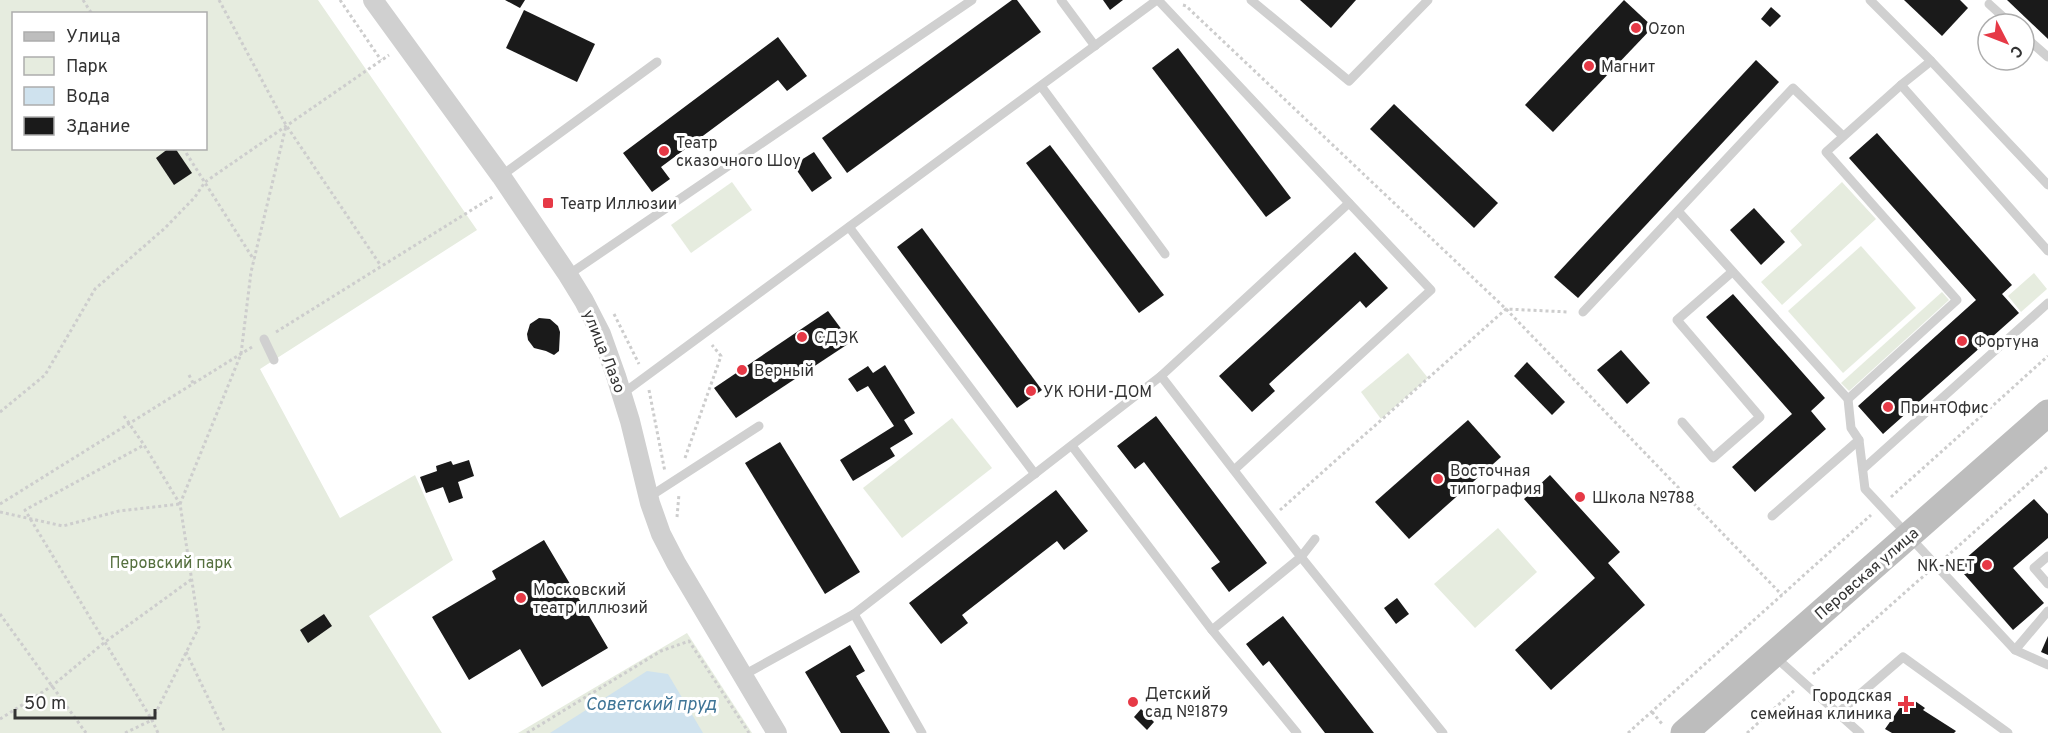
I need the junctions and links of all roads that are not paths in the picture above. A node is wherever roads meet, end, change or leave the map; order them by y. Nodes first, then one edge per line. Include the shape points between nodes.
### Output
1 (373, 0) edge
2 (972, 0) edge
3 (1061, 0) edge
4 (1157, 0) edge
5 (1251, 0) edge
6 (1428, 0) edge
7 (1870, 0) edge
8 (1989, 4) dead end
9 (1998, 12) edge
10 (1095, 46) junction
11 (2036, 46) edge
12 (2048, 57) edge
13 (1931, 61) junction
14 (657, 62) dead end
15 (1901, 85) junction
16 (1041, 86) junction
17 (1843, 136) junction
18 (504, 182) junction
19 (2048, 185) edge
20 (1349, 203) junction
21 (1678, 211) junction
22 (849, 227) junction
23 (2048, 251) edge
24 (1165, 254) dead end
25 (1732, 272) junction
26 (568, 275) junction
27 (2048, 303) edge
28 (1583, 312) road end
29 (264, 339) road end
30 (274, 360) dead end
31 (1161, 376) junction
32 (622, 394) junction
33 (1848, 399) junction
34 (2048, 413) edge
35 (1682, 422) dead end
36 (759, 426) dead end
37 (1859, 440) junction
38 (1072, 446) junction
39 (1863, 469) junction
40 (1234, 470) junction
41 (1035, 474) junction
42 (649, 497) junction
43 (1772, 516) dead end
44 (1908, 536) junction
45 (1315, 539) dead end
46 (2048, 556) edge
47 (1301, 557) junction
48 (2048, 584) edge
49 (2048, 611) edge
50 (854, 614) junction
51 (1212, 630) junction
52 (2015, 650) junction
53 (1773, 654) junction
54 (2048, 665) edge
55 (742, 676) junction
56 (1837, 714) junction
57 (1674, 730) edge
58 (777, 733) edge
59 (922, 733) edge
60 (1297, 733) edge
61 (1443, 733) edge
62 (1860, 733) edge
63 (2008, 733) edge

1 - 18 street, улица Лазо
2 - 26 lane
3 - 10 lane
4 - 10 lane
4 - 20 lane
5 - 6 lane via 1348,81
7 - 13 lane
8 - 9 lane
10 - 16 lane
11 - 12 lane
13 - 15 lane
13 - 19 lane
14 - 18 lane
15 - 17 lane
15 - 23 lane
16 - 22 lane
16 - 24 lane
17 - 21 lane via 1793,88
17 - 33 lane via 1827,152 1958,300
18 - 26 street, улица Лазо
20 - 31 lane
20 - 40 lane via 1431,290
21 - 25 lane
21 - 28 lane
22 - 32 lane
22 - 41 lane
25 - 33 lane
25 - 35 lane via 1677,320 1760,417 1713,458
26 - 32 street, улица Лазо via 601,334
27 - 39 lane
29 - 30 lane
31 - 38 lane
31 - 40 lane
32 - 42 street, улица Лазо
33 - 37 lane via 1851,428
34 - 44 main road, Перовская улица
36 - 42 lane
37 - 39 lane
37 - 43 lane
38 - 41 lane
38 - 51 lane
39 - 44 lane via 1865,489
40 - 47 lane
41 - 50 lane
42 - 55 street, улица Лазо via 676,563
44 - 52 lane
44 - 53 main road, Перовская улица
45 - 47 lane
46 - 48 lane via 2034,568
47 - 51 lane
47 - 61 lane
49 - 52 lane
50 - 55 lane
50 - 59 lane
51 - 60 lane
52 - 54 lane
53 - 56 lane
53 - 57 main road, Перовская улица
55 - 58 street, улица Лазо
56 - 62 lane
56 - 63 lane via 1904,657

